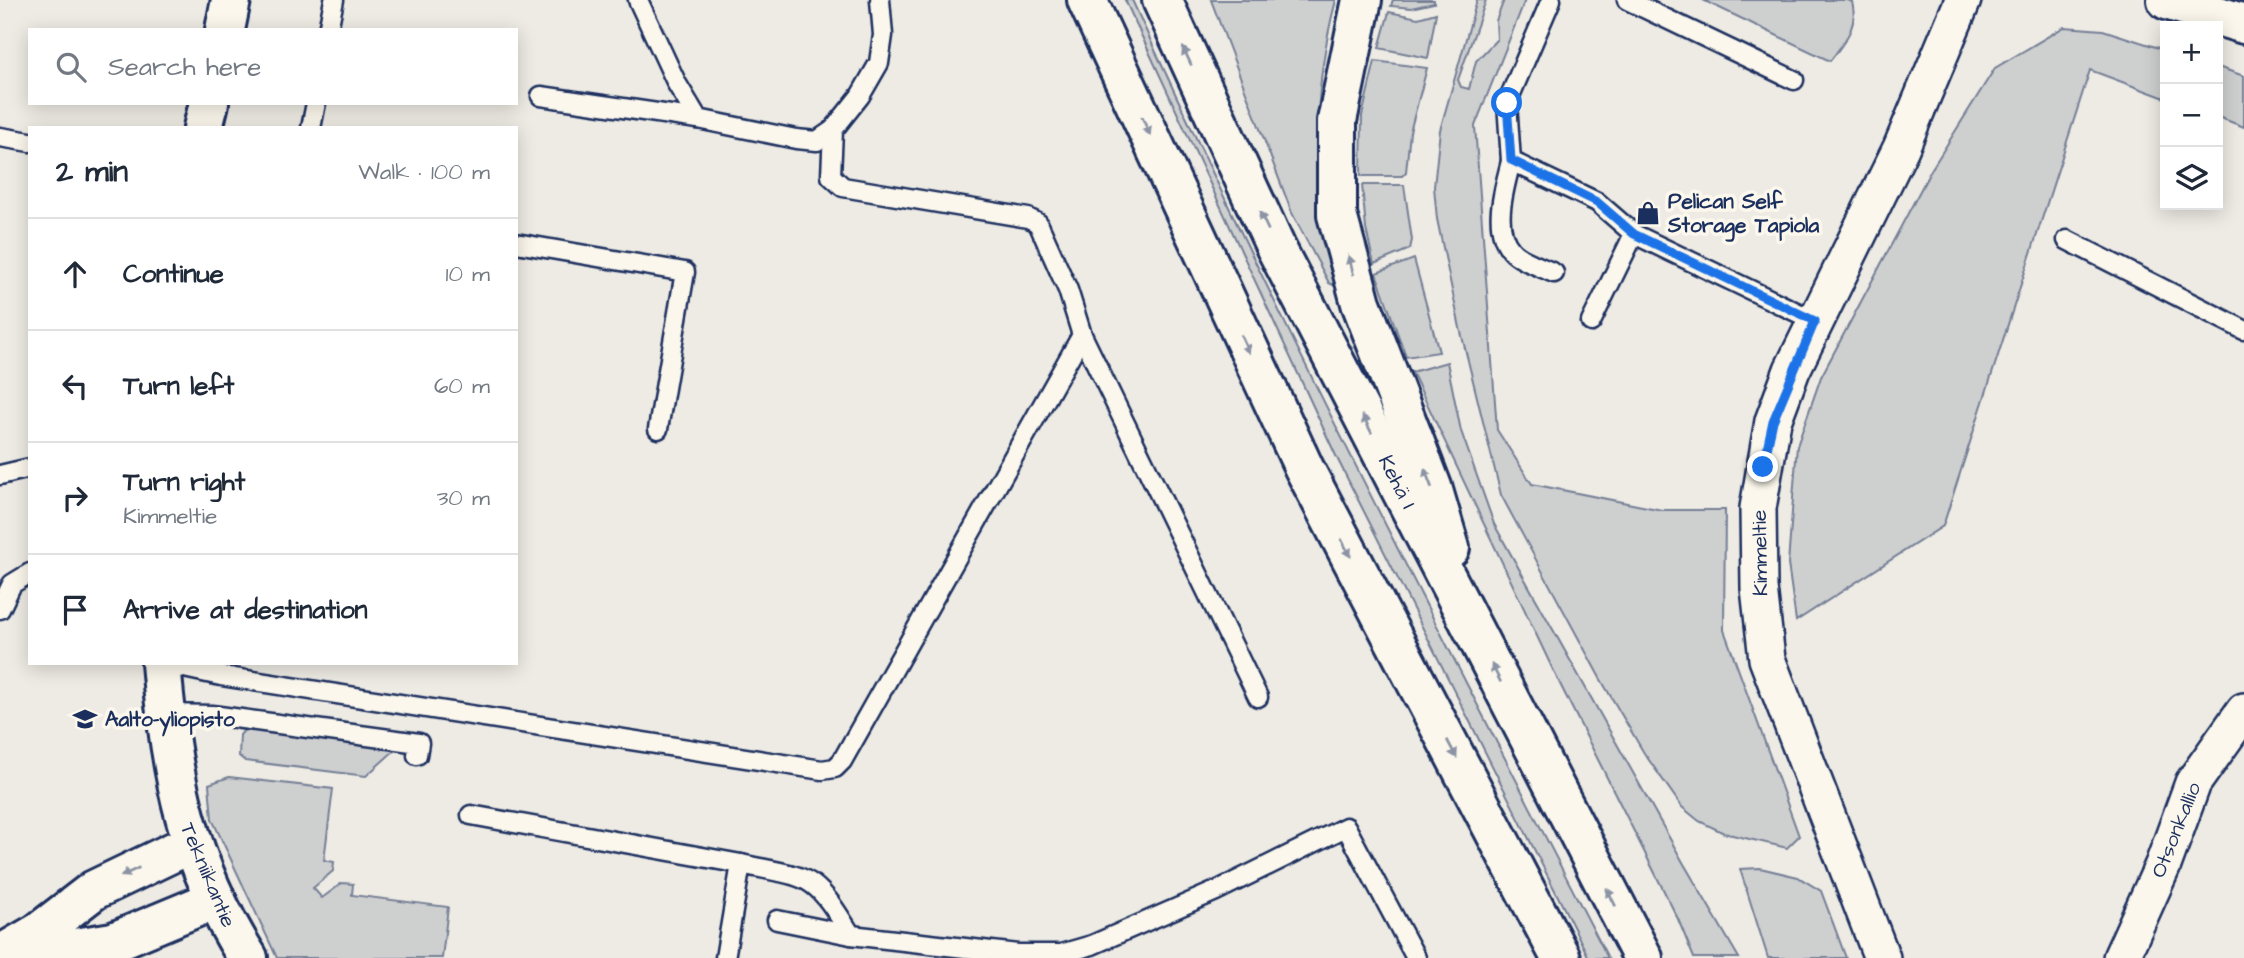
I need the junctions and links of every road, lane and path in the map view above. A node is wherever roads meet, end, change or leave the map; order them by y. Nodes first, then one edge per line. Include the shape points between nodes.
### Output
1 (231, 0) edge
2 (334, 0) edge
3 (638, 0) edge
4 (880, 0) edge
5 (1066, 0) edge
6 (1087, 0) edge
7 (1162, 0) edge
8 (1362, 0) edge
9 (1551, 0) edge
10 (1627, 0) edge
11 (1963, 0) edge
12 (2167, 0) edge
13 (2244, 24) edge
14 (225, 28) edge
15 (328, 28) edge
16 (1118, 64) junction
17 (1794, 80) dead end
18 (541, 96) dead end
19 (209, 105) edge
20 (316, 105) edge
21 (698, 120) junction
22 (204, 126) edge
23 (311, 126) edge
24 (833, 130) junction
25 (0, 137) edge
26 (28, 142) edge
27 (1511, 160) junction
28 (1634, 234) junction
29 (2067, 240) dead end
30 (518, 243) edge
31 (1554, 273) dead end
32 (1815, 321) junction
33 (1591, 322) dead end
34 (2244, 330) edge
35 (1082, 335) junction
36 (658, 429) dead end
37 (28, 468) edge
38 (0, 475) edge
39 (28, 574) edge
40 (6, 583) edge
41 (0, 609) edge
42 (1477, 637) junction
43 (161, 665) edge
44 (178, 665) edge
45 (211, 669) edge
46 (1258, 697) dead end
47 (2244, 711) edge
48 (165, 714) junction
49 (417, 755) dead end
50 (471, 815) dead end
51 (192, 843) junction
52 (741, 864) junction
53 (214, 900) junction
54 (777, 919) dead end
55 (851, 935) junction
56 (0, 955) edge
57 (12, 958) edge
58 (248, 958) edge
59 (725, 958) edge
60 (1416, 958) edge
61 (1561, 958) edge
62 (1643, 958) edge
63 (1882, 958) edge
64 (2121, 958) edge

1 - 14 main road
2 - 15 lane
3 - 21 lane
4 - 24 lane via 883,35 879,63
5 - 16 main road
6 - 16 main road
42 -> 7 main road, Kehä I via 1276,248
42 -> 8 main road via 1432,487 1361,303 1337,215 1337,121
9 - 27 lane via 1507,103
10 - 17 lane
11 - 32 street, Kimmeltie via 1901,148
12 - 13 main road
16 -> 61 main road via 1304,468
18 - 21 lane
19 - 22 main road
20 - 23 lane
21 - 24 lane via 817,141
24 - 35 lane via 831,176 843,187 1038,223
25 - 26 lane
27 - 28 lane via 1597,202
27 - 31 lane via 1502,201 1502,235 1512,252
28 - 32 lane
28 - 33 lane
29 - 34 lane
30 - 36 lane via 685,272
32 - 63 street, Kimmeltie via 1773,421 1763,467 1757,530 1760,601 1771,673
35 - 45 lane via 835,768
35 - 46 lane
37 - 38 lane
39 - 40 lane
40 - 41 lane
62 -> 42 main road, Kehä I
43 - 48 main road, Tekniikantie
44 - 45 lane
47 - 64 street, Otsonkallio via 2193,783
48 - 49 lane via 212,715 419,743
48 - 51 main road, Tekniikantie via 173,775
50 - 52 lane
51 - 53 main road, Tekniikantie
51 -> 56 main road via 94,890 38,933
52 - 55 lane via 789,871 814,882
52 - 59 lane
53 - 57 main road via 113,942
53 - 58 main road, Tekniikantie
54 - 55 lane
55 - 60 lane via 1018,954 1061,954 1216,891 1346,827

